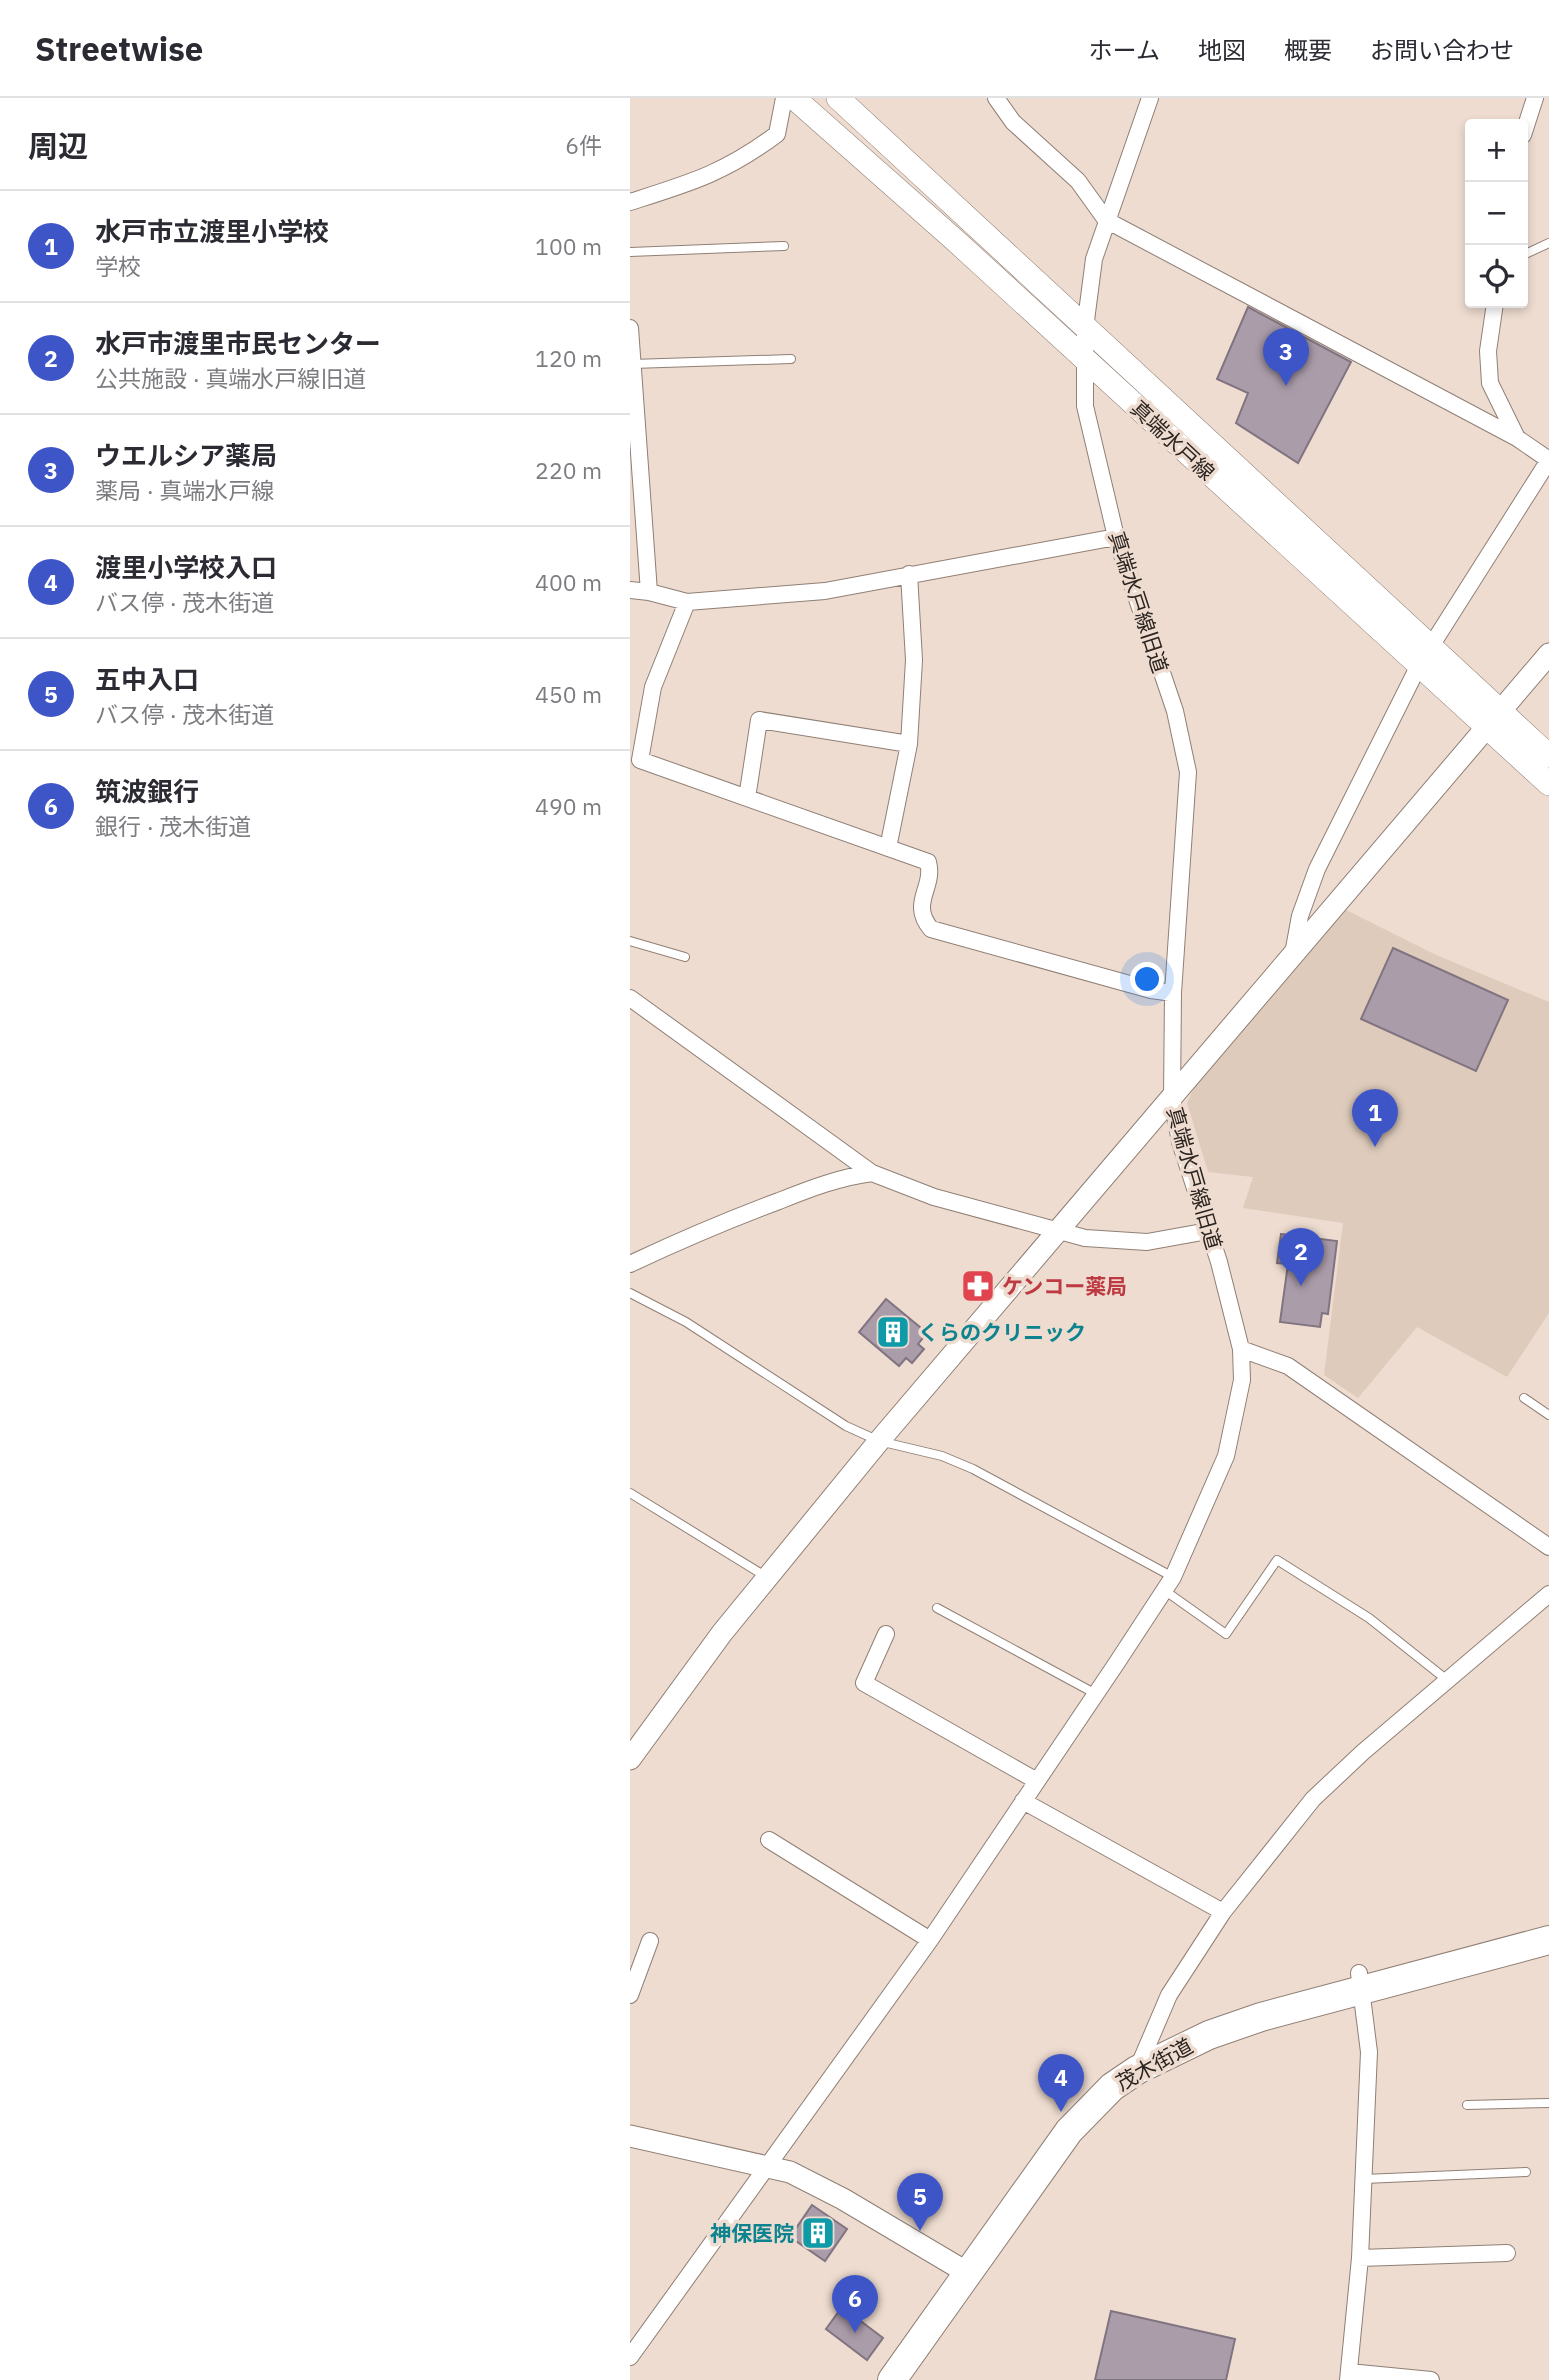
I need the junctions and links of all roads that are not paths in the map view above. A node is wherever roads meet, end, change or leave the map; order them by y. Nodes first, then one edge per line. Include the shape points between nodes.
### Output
1 (783, 98) edge
2 (794, 98) edge
3 (838, 98) edge
4 (996, 98) edge
5 (1150, 98) edge
6 (1535, 98) edge
7 (1528, 120) edge
8 (630, 202) edge
9 (1106, 220) junction
10 (1549, 243) edge
11 (785, 246) dead end
12 (630, 253) edge
13 (1528, 253) edge
14 (1493, 308) edge
15 (630, 328) edge
16 (1085, 328) junction
17 (792, 359) dead end
18 (1084, 359) junction
19 (632, 364) junction
20 (1517, 438) junction
21 (1549, 460) edge
22 (1116, 537) junction
23 (909, 574) junction
24 (630, 590) edge
25 (649, 592) junction
26 (687, 602) junction
27 (1549, 654) edge
28 (1425, 656) junction
29 (1494, 720) junction
30 (909, 744) junction
31 (1549, 756) edge
32 (635, 758) edge
33 (1549, 784) edge
34 (747, 798) junction
35 (888, 848) junction
36 (630, 941) edge
37 (1293, 954) junction
38 (685, 957) dead end
39 (1173, 993) junction
40 (630, 998) edge
41 (1171, 1098) junction
42 (872, 1173) junction
43 (1055, 1231) junction
44 (1208, 1231) junction
45 (630, 1264) edge
46 (630, 1293) edge
47 (1241, 1349) junction
48 (1524, 1398) dead end
49 (1549, 1415) edge
50 (879, 1441) junction
51 (630, 1493) edge
52 (1549, 1547) edge
53 (768, 1577) junction
54 (1168, 1583) junction
55 (1549, 1594) edge
56 (937, 1608) dead end
57 (886, 1634) dead end
58 (1447, 1680) junction
59 (1096, 1694) junction
60 (630, 1759) edge
61 (1037, 1781) junction
62 (1023, 1801) junction
63 (769, 1840) dead end
64 (1223, 1912) junction
65 (930, 1940) junction
66 (1549, 1940) edge
67 (650, 1941) dead end
68 (1361, 1981) junction
69 (630, 1995) edge
70 (1137, 2070) junction
71 (1549, 2103) edge
72 (1467, 2105) dead end
73 (630, 2136) edge
74 (768, 2166) junction
75 (1526, 2172) dead end
76 (1364, 2179) junction
77 (1507, 2253) dead end
78 (1360, 2258) junction
79 (966, 2272) junction
80 (630, 2357) edge
81 (1348, 2376) edge
82 (892, 2380) edge
83 (1431, 2380) edge

1 - 8 street via 777,134 740,162
2 - 18 main road, 真端水戸線
3 - 16 main road, 真端水戸線
4 - 9 street via 1013,122 1078,181
5 - 9 street
6 - 7 street
9 - 16 street via 1094,258
9 - 20 street
10 - 13 lane
11 - 12 lane
14 - 20 street via 1490,383
15 - 19 street
16 - 18 street, 真端水戸線旧道
16 - 28 main road, 真端水戸線
17 - 19 lane
18 - 22 street, 真端水戸線旧道 via 1088,426
18 - 28 main road, 真端水戸線
19 - 25 street
20 - 21 street
21 - 28 street
22 - 23 street
22 - 39 street, 真端水戸線旧道 via 1175,711 1188,772
23 - 26 street via 825,591
23 - 30 street via 914,660
24 - 25 street
25 - 26 street
26 - 32 street via 653,687
27 - 29 street
28 - 29 main road, 真端水戸線
28 - 37 street via 1317,869 1300,916
29 - 31 main road, 真端水戸線
29 - 33 main road, 真端水戸線
29 - 37 street
30 - 34 street via 758,720
30 - 35 street
32 - 34 street
34 - 35 street
35 - 39 street via 928,862 931,872 921,904 923,919 931,929
36 - 38 lane
37 - 41 street
39 - 41 street, 真端水戸線旧道
40 - 42 street
41 - 43 street
41 - 44 street, 真端水戸線旧道
42 - 43 street via 934,1197
42 - 45 street via 793,1195 703,1229
43 - 44 street via 1147,1242
43 - 50 street
44 - 47 street, 真端水戸線旧道
46 - 50 lane via 686,1322 846,1426
47 - 52 street via 1288,1366
47 - 54 street, 真端水戸線旧道 via 1242,1380 1226,1456
48 - 49 lane
50 - 53 street
50 - 54 lane via 942,1456 973,1469
51 - 53 lane
53 - 60 street
54 - 58 lane via 1226,1634 1277,1560 1368,1618
54 - 59 street, 真端水戸線旧道
55 - 58 street
56 - 59 lane
57 - 61 street via 864,1684
58 - 64 street via 1313,1799
59 - 61 street, 真端水戸線旧道
61 - 62 street, 真端水戸線旧道
62 - 64 street
62 - 65 street, 真端水戸線旧道
63 - 65 street
64 - 70 street via 1168,1995
65 - 74 street, 真端水戸線旧道
66 - 68 highway, 茂木街道
67 - 69 street
68 - 70 highway, 茂木街道 via 1209,2035
68 - 76 street via 1369,2052
70 - 79 highway, 茂木街道 via 1104,2094 1069,2131
71 - 72 lane
73 - 74 street
74 - 79 street via 818,2185
74 - 80 street, 真端水戸線旧道
75 - 76 lane
76 - 78 street
77 - 78 street
78 - 81 street
79 - 82 highway, 茂木街道
81 - 83 street

